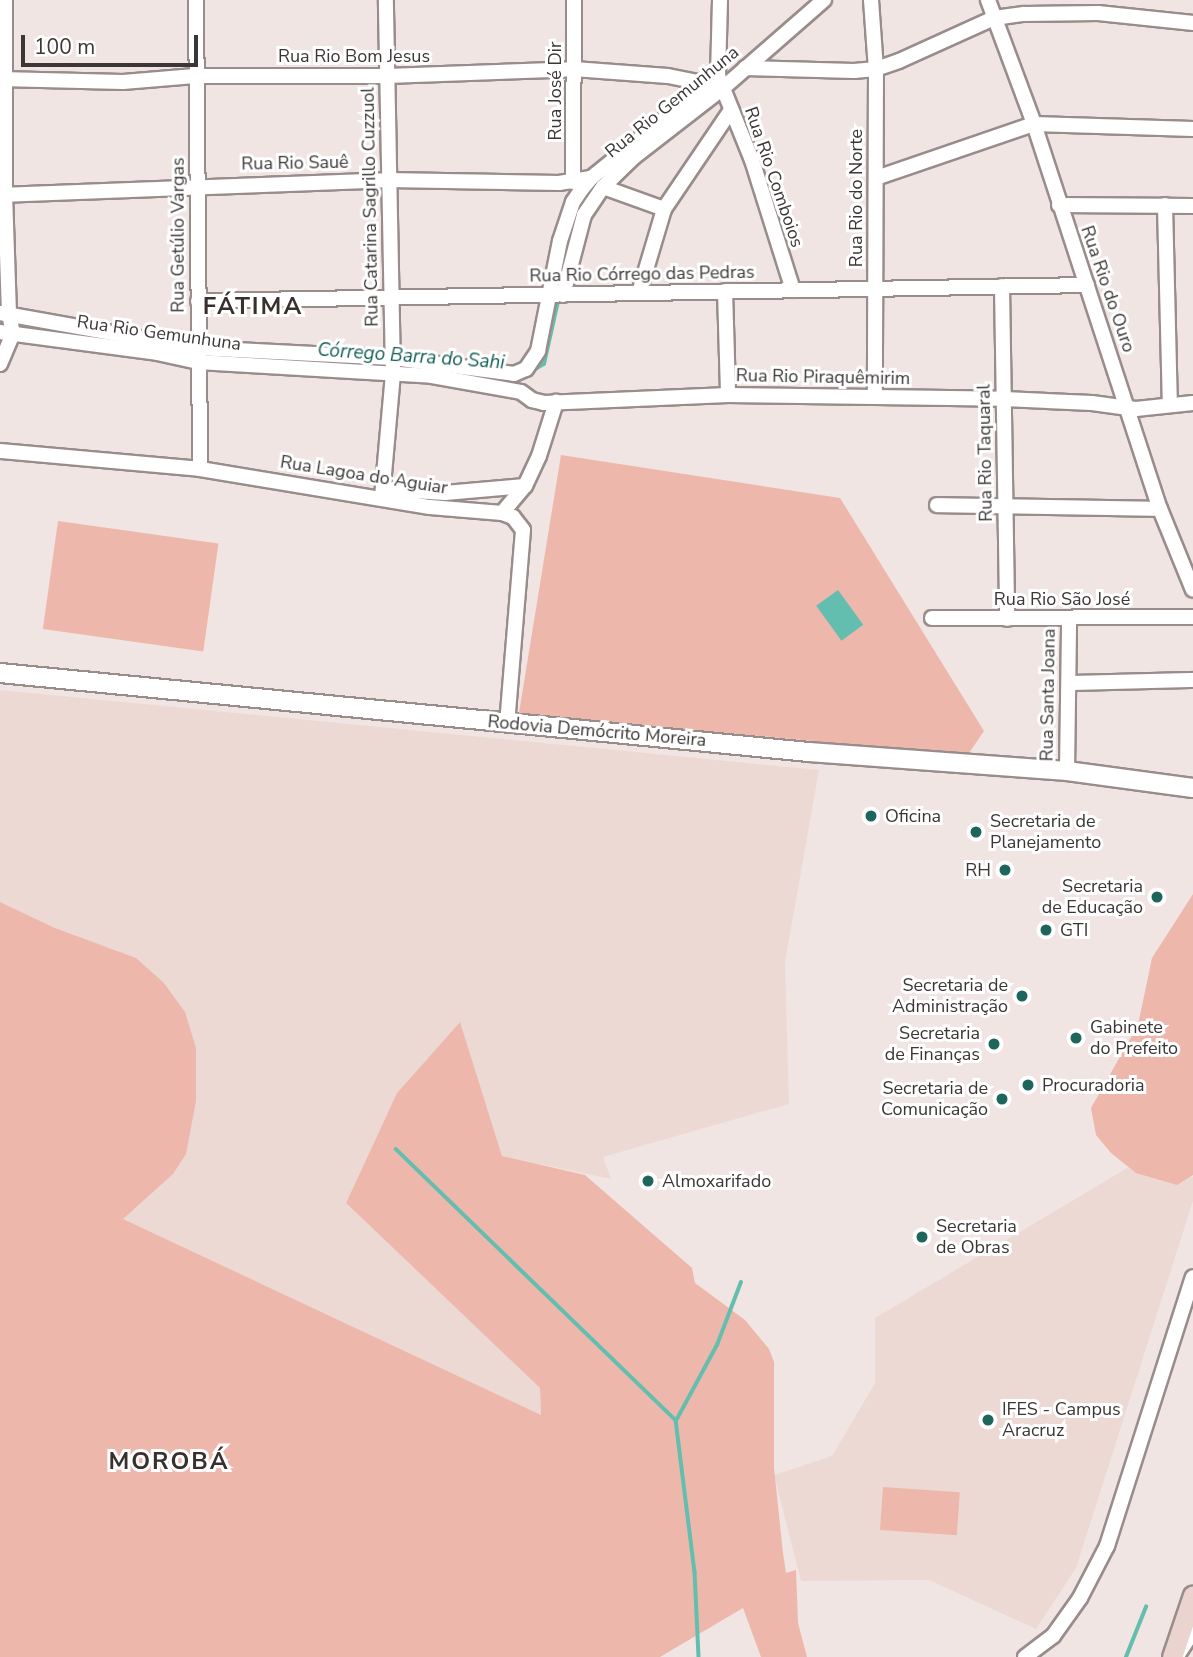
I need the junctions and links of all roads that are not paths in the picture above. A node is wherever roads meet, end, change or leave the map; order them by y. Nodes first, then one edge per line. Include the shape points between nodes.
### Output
1 (5, 0) edge
2 (196, 0) edge
3 (386, 0) edge
4 (574, 0) edge
5 (720, 0) edge
6 (824, 0) edge
7 (872, 0) edge
8 (988, 0) edge
9 (995, 18) junction
10 (1193, 23) edge
11 (746, 68) junction
12 (574, 69) junction
13 (876, 69) junction
14 (195, 76) junction
15 (387, 76) junction
16 (3, 79) edge
17 (716, 83) junction
18 (731, 110) junction
19 (1034, 124) junction
20 (1193, 130) edge
21 (876, 178) junction
22 (387, 180) junction
23 (573, 182) junction
24 (597, 182) junction
25 (197, 185) junction
26 (3, 195) edge
27 (1059, 205) junction
28 (1165, 205) junction
29 (1193, 206) edge
30 (664, 209) junction
31 (1087, 285) junction
32 (1002, 286) junction
33 (793, 290) junction
34 (725, 291) junction
35 (875, 291) junction
36 (639, 293) junction
37 (390, 296) junction
38 (556, 296) junction
39 (198, 301) junction
40 (5, 314) edge
41 (7, 333) edge
42 (197, 355) junction
43 (0, 364) edge
44 (393, 365) junction
45 (521, 392) joint
46 (728, 395) junction
47 (875, 397) junction
48 (1004, 399) junction
49 (555, 402) junction
50 (1193, 403) edge
51 (1170, 404) junction
52 (1127, 408) junction
53 (0, 451) edge
54 (200, 469) junction
55 (526, 485) junction
56 (383, 493) junction
57 (1005, 504) junction
58 (937, 505) dead end
59 (1160, 509) junction
60 (502, 513) junction
61 (1193, 590) edge
62 (1193, 617) edge
63 (932, 618) dead end
64 (1007, 619) junction
65 (1069, 619) junction
66 (0, 673) edge
67 (1193, 680) edge
68 (1069, 683) junction
69 (506, 723) junction
70 (1067, 771) junction
71 (1193, 788) edge
72 (1193, 1276) edge
73 (1193, 1595) edge
74 (1193, 1631) edge
75 (1025, 1657) edge
76 (1174, 1657) edge

1 - 16 street
2 - 14 street, Rua Getúlio Vargas
3 - 15 street, Rua Catarina Sagrillo Cuzzuol
4 - 12 street, Rua José Dir
5 - 17 street
6 - 11 street, Rua Rio Gemunhuna
7 - 13 street, Rua Rio do Norte
8 - 9 street, Rua Rio do Ouro
9 - 10 street via 1098,13
9 - 13 street
9 - 19 street, Rua Rio do Ouro
11 - 13 street
11 - 17 street, Rua Rio Gemunhuna
12 - 15 street, Rua Rio Bom Jesus
12 - 17 street, Rua Rio Bom Jesus
12 - 23 street, Rua José Dir
13 - 21 street, Rua Rio do Norte
14 - 15 street, Rua Rio Bom Jesus
14 - 16 street, Rua Rio Bom Jesus via 123,82
14 - 25 street, Rua Getúlio Vargas
15 - 22 street, Rua Catarina Sagrillo Cuzzuol
16 - 26 street
17 - 18 street, Rua Rio Comboios
17 - 24 street, Rua Rio Gemunhuna
18 - 30 street
18 - 33 street, Rua Rio Comboios via 752,160
19 - 20 street
19 - 21 street
19 - 27 street, Rua Rio do Ouro
21 - 35 street, Rua Rio do Norte
22 - 23 street, Rua Rio Sauê
22 - 25 street, Rua Rio Sauê
22 - 37 street, Rua Catarina Sagrillo Cuzzuol
23 - 24 street, Rua Rio Sauê
24 - 30 street
24 - 38 street, Rua Rio Gemunhuna via 573,202 560,241
25 - 26 street, Rua Rio Sauê
25 - 39 street, Rua Getúlio Vargas
26 - 40 street
27 - 28 street
27 - 31 street, Rua Rio do Ouro
28 - 29 street
28 - 51 street
30 - 36 street
31 - 32 street, Rua Rio Córrego das Pedras
31 - 52 street, Rua Rio do Ouro
32 - 35 street, Rua Rio Córrego das Pedras
32 - 48 street, Rua Rio Taquaral
33 - 34 street, Rua Rio Córrego das Pedras
33 - 35 street, Rua Rio Córrego das Pedras
34 - 36 street, Rua Rio Córrego das Pedras
34 - 46 street
35 - 47 street, Rua Rio do Norte
36 - 38 street, Rua Rio Córrego das Pedras
37 - 38 street, Rua Rio Córrego das Pedras
37 - 39 street, Rua Rio Córrego das Pedras
37 - 44 street, Rua Catarina Sagrillo Cuzzuol
38 - 44 street, Rua Rio Gemunhuna via 538,351 526,369 514,374
39 - 42 street, Rua Getúlio Vargas
40 - 41 street
40 - 42 street, Rua Rio Gemunhuna
41 - 42 street, Rua Rio Gemunhuna
41 - 43 street
42 - 44 street, Rua Rio Gemunhuna
42 - 54 street, Rua Getúlio Vargas
44 - 45 street, Rua Rio Gemunhuna
44 - 56 street, Rua Catarina Sagrillo Cuzzuol
45 - 49 street, Rua Rio Piraquêmirim via 532,400
46 - 47 street, Rua Rio Piraquêmirim
46 - 49 street, Rua Rio Piraquêmirim
47 - 48 street, Rua Rio Piraquêmirim
48 - 52 street, Rua Rio Piraquêmirim
48 - 57 street, Rua Rio Taquaral
49 - 55 street
50 - 51 street, Rua Rio Piraquêmirim
51 - 52 street, Rua Rio Piraquêmirim
52 - 59 street, Rua Rio do Ouro
53 - 54 street, Rua Lagoa do Aguiar
54 - 56 street, Rua Lagoa do Aguiar
55 - 56 street via 445,494
55 - 60 street
56 - 60 street, Rua Lagoa do Aguiar via 430,507
57 - 58 street
57 - 59 street
57 - 64 street, Rua Rio Taquaral
59 - 61 street, Rua Rio do Ouro
60 - 69 street via 519,522 523,530
62 - 65 street, Rua Rio São José
63 - 64 street, Rua Rio São José
64 - 65 street, Rua Rio São José
65 - 68 street, Rua Santa Joana
66 - 69 street, Rodovia Demócrito Moreira
67 - 68 street
68 - 70 street, Rua Santa Joana
69 - 70 street, Rodovia Demócrito Moreira
70 - 71 street, Rodovia Demócrito Moreira
72 - 75 street via 1107,1546 1080,1598 1053,1636
73 - 76 main road
74 - 76 street

